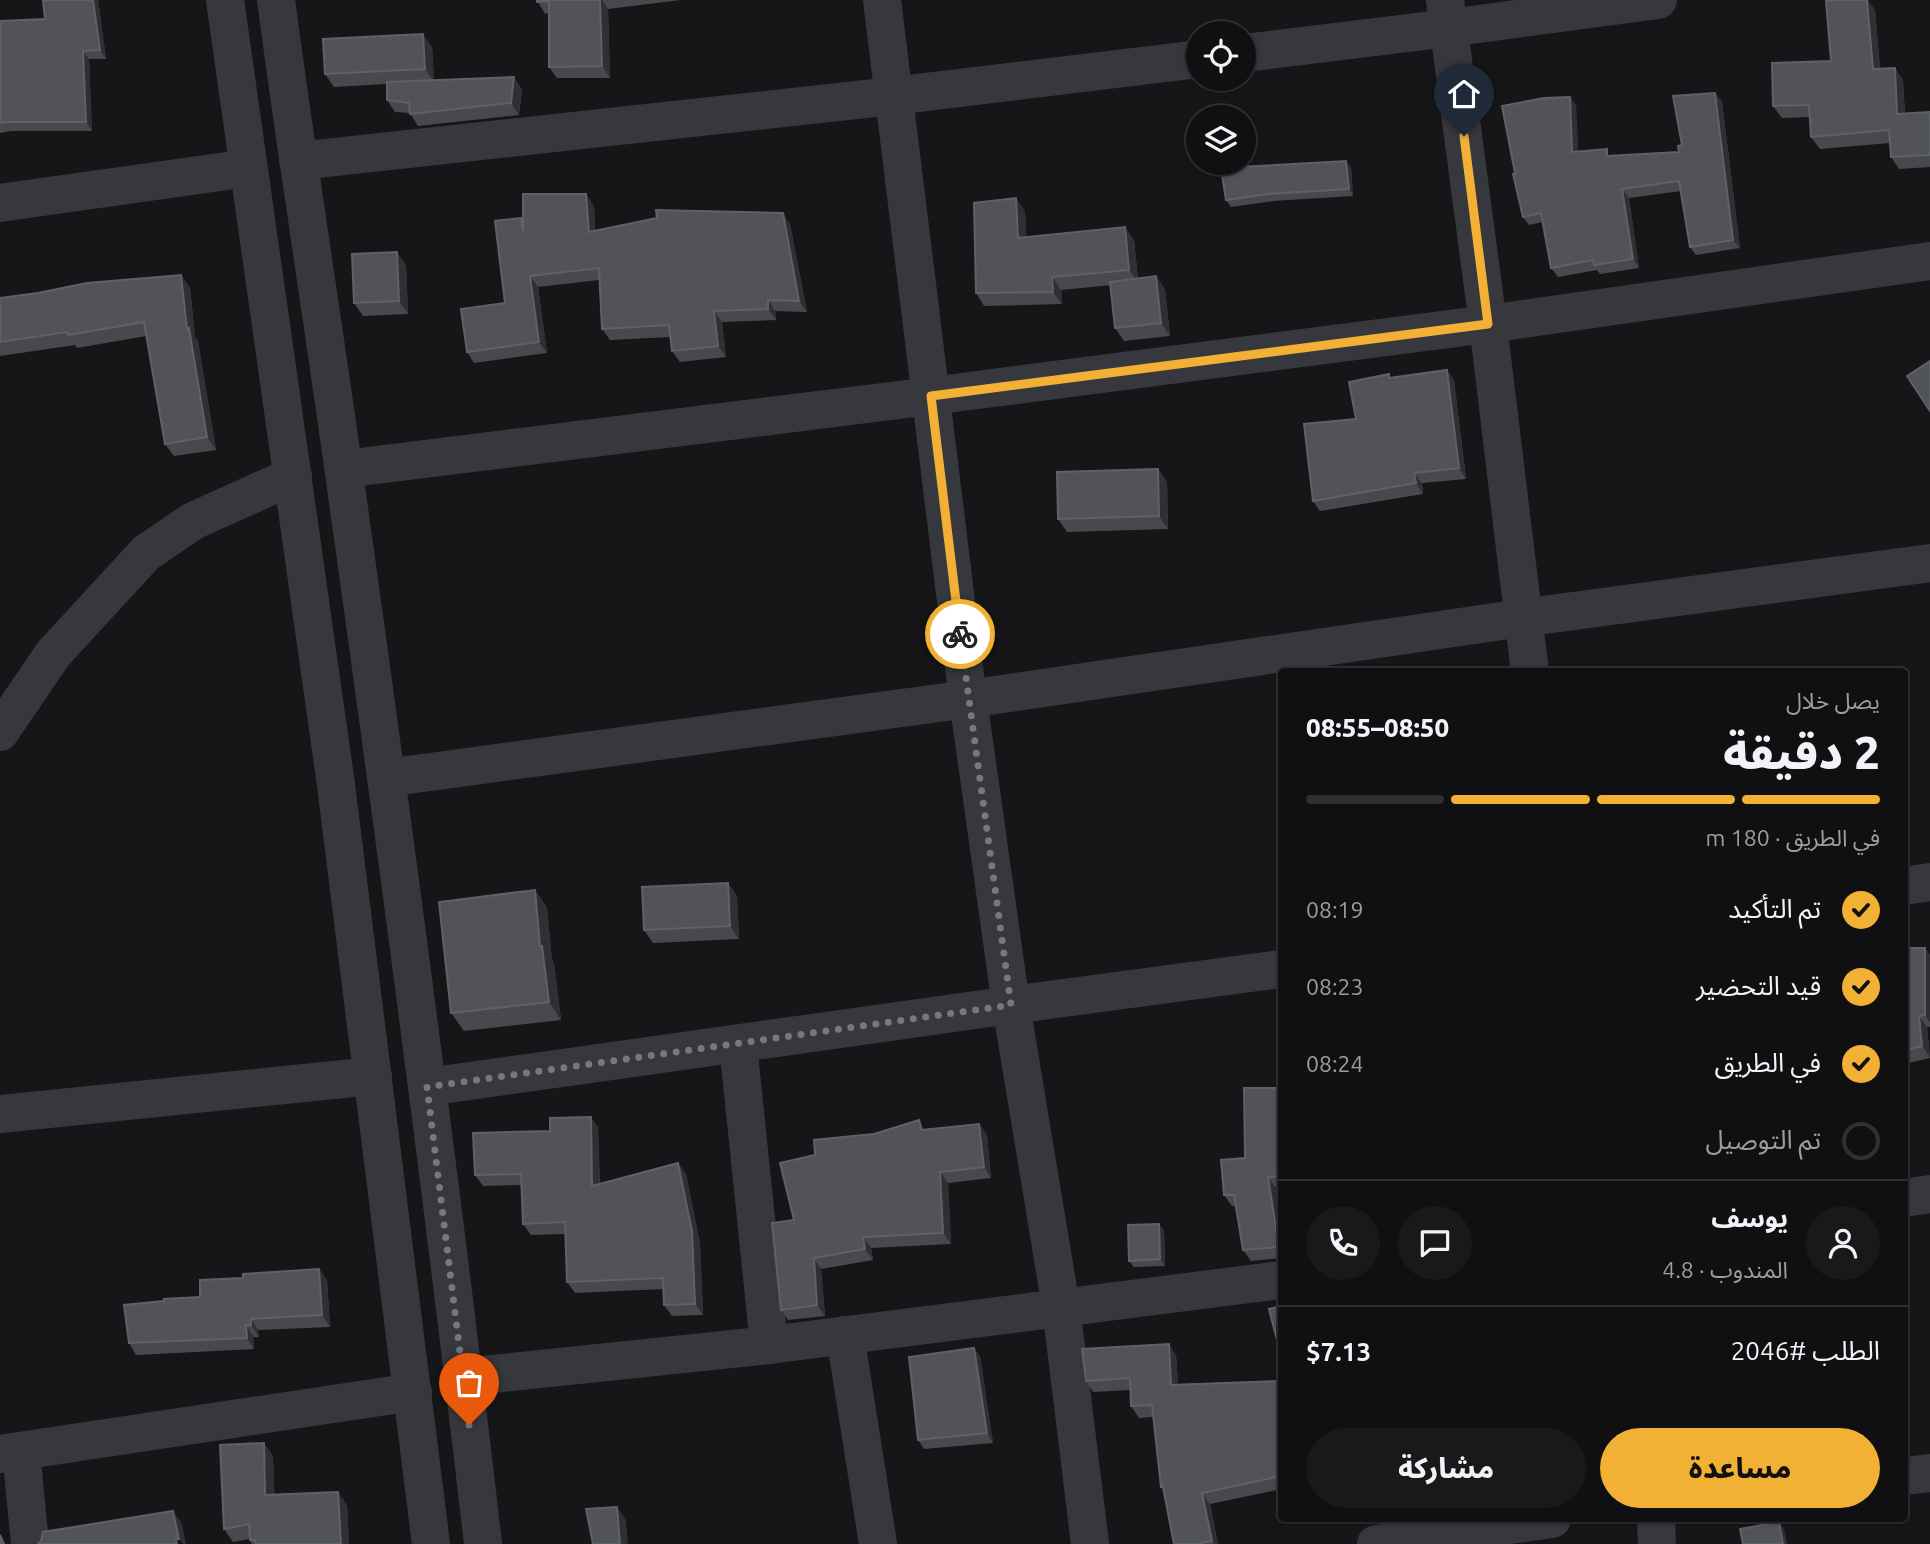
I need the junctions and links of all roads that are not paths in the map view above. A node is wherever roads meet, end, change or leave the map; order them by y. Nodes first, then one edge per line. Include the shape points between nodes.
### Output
1 (225, 0) edge
2 (276, 0) edge
3 (882, 0) edge
4 (1658, 0) edge
5 (1448, 14) edge
6 (1256, 51) edge
7 (1186, 61) edge
8 (893, 96) junction
9 (298, 161) junction
10 (248, 168) junction
11 (0, 203) edge
12 (1930, 261) edge
13 (1488, 324) junction
14 (931, 396) junction
15 (344, 469) junction
16 (293, 476) junction
17 (1930, 563) edge
18 (1522, 618) junction
19 (1529, 668) edge
20 (968, 699) junction
21 (0, 732) edge
22 (386, 778) junction
23 (1930, 882) edge
24 (1908, 885) edge
25 (1278, 969) edge
26 (1011, 1005) junction
27 (738, 1044) junction
28 (373, 1076) junction
29 (427, 1087) junction
30 (0, 1114) edge
31 (1930, 1194) edge
32 (1908, 1197) edge
33 (1278, 1280) edge
34 (1062, 1307) junction
35 (845, 1335) junction
36 (769, 1345) junction
37 (464, 1377) junction
38 (413, 1392) junction
39 (10, 1453) edge
40 (1930, 1473) edge
41 (1908, 1476) edge
42 (1531, 1522) edge
43 (1656, 1522) edge
44 (30, 1544) edge
45 (431, 1544) edge
46 (483, 1544) edge
47 (878, 1544) edge
48 (1090, 1544) edge
49 (1376, 1544) edge
50 (1657, 1544) edge

1 - 10 street
2 - 9 street
3 - 8 street
4 - 5 street
5 - 6 street
5 - 13 street
7 - 8 street
8 - 9 street
8 - 14 street
9 - 15 street
10 - 11 street
10 - 16 street
12 - 13 street
13 - 14 street
13 - 18 street
14 - 15 street
14 - 20 street
15 - 22 street
16 - 21 street via 193,521 146,554 53,654
16 - 28 street
17 - 18 street
18 - 19 street
18 - 20 street
20 - 22 street
20 - 26 street
22 - 29 street
23 - 24 street
25 - 26 street
26 - 27 street
26 - 34 street
27 - 29 street
27 - 36 street
28 - 30 street
28 - 38 street
29 - 37 street
31 - 32 street
33 - 34 street
34 - 35 street
34 - 48 street
35 - 36 street
35 - 47 street
36 - 37 street
37 - 46 street
38 - 39 street
38 - 45 street
39 - 44 street
40 - 41 street
42 - 49 street
43 - 50 street

